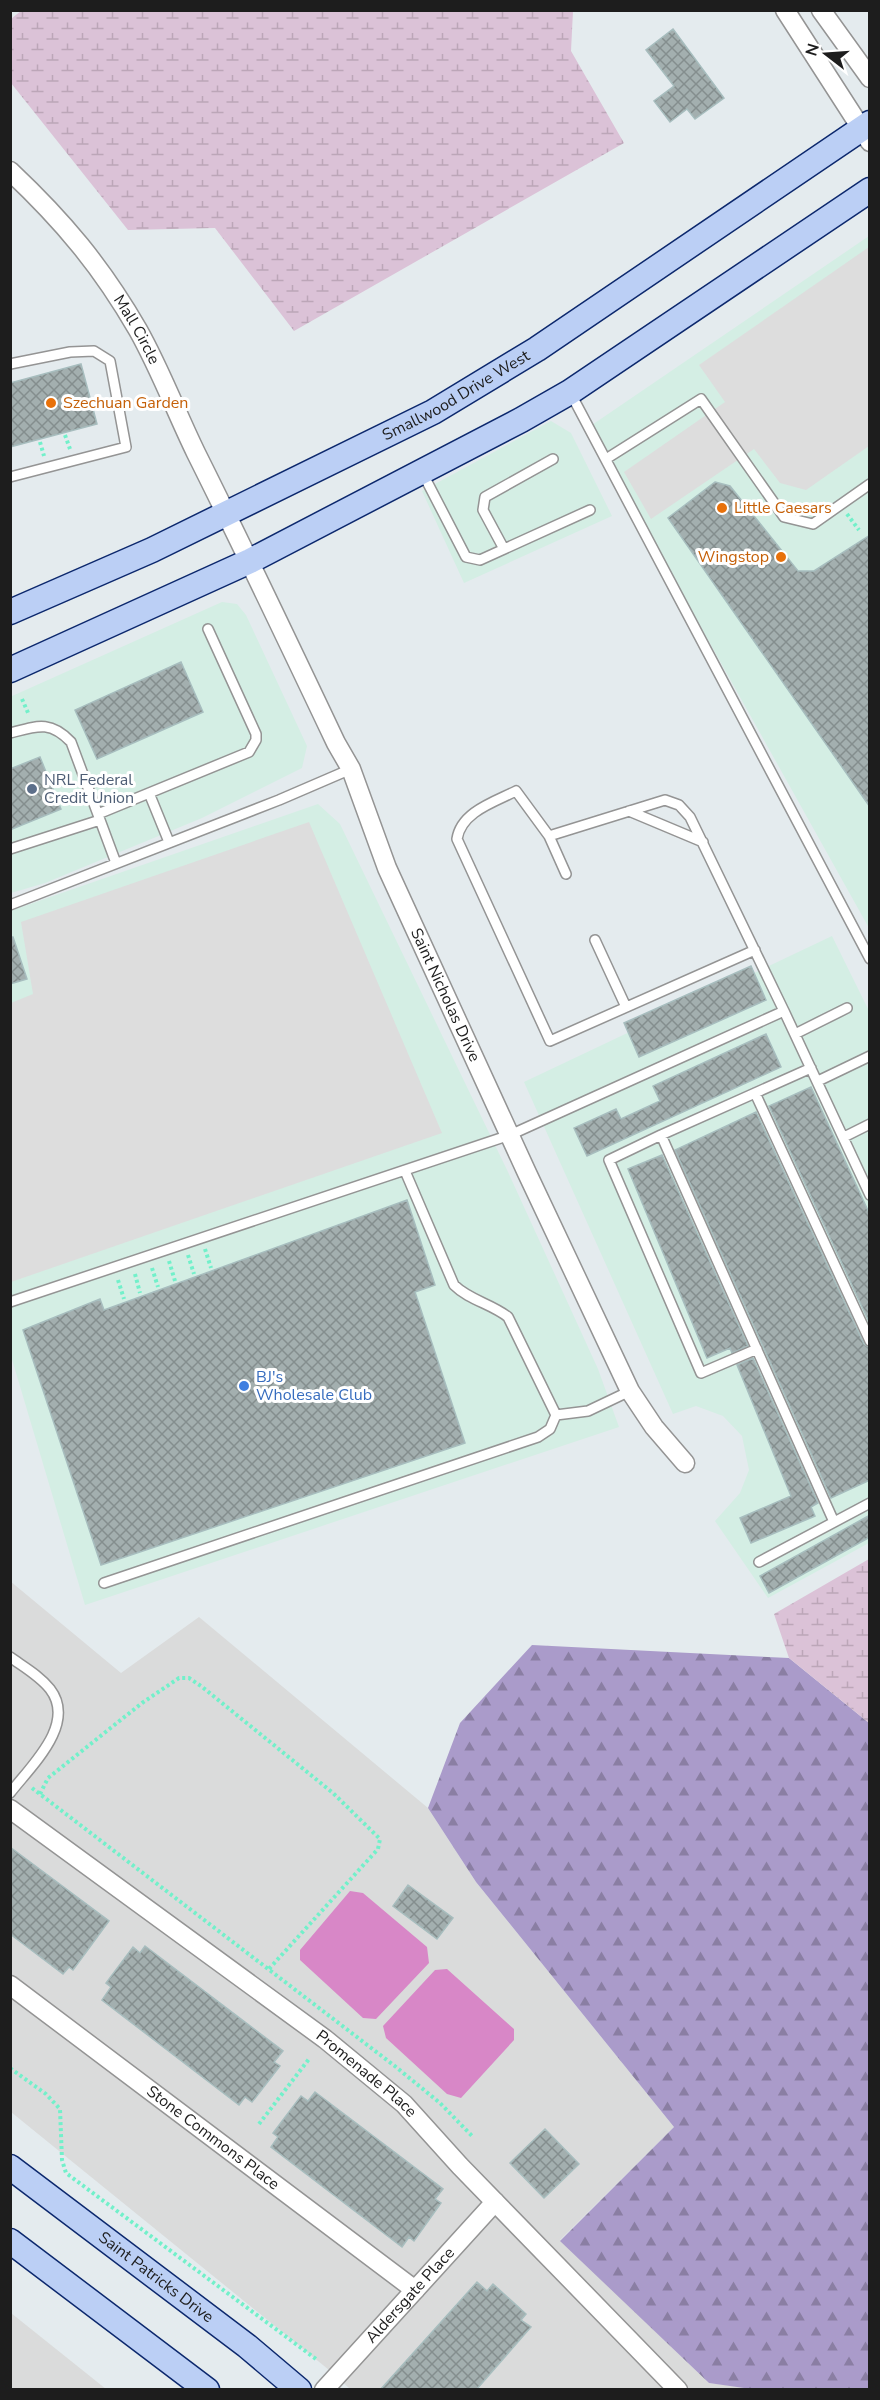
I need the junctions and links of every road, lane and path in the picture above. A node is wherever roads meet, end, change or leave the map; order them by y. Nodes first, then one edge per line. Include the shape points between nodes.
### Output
1 (785, 10) edge
2 (821, 10) edge
3 (870, 78) edge
4 (867, 131) edge
5 (10, 171) edge
6 (870, 190) edge
7 (10, 364) edge
8 (570, 392) junction
9 (553, 459) dead end
10 (606, 459) junction
11 (422, 472) junction
12 (10, 477) edge
13 (870, 484) edge
14 (590, 510) dead end
15 (228, 513) junction
16 (504, 549) junction
17 (250, 561) junction
18 (10, 612) edge
19 (208, 630) dead end
20 (10, 670) edge
21 (22, 699) dead end
22 (31, 719) dead end
23 (10, 733) edge
24 (351, 769) junction
25 (149, 793) junction
26 (629, 811) junction
27 (99, 817) junction
28 (549, 836) junction
29 (169, 842) junction
30 (703, 842) junction
31 (10, 849) edge
32 (116, 863) junction
33 (566, 874) dead end
34 (10, 905) edge
35 (595, 940) dead end
36 (755, 950) junction
37 (870, 959) edge
38 (626, 1007) junction
39 (847, 1008) dead end
40 (784, 1011) junction
41 (795, 1034) junction
42 (870, 1056) edge
43 (811, 1068) junction
44 (818, 1081) junction
45 (755, 1093) junction
46 (870, 1124) edge
47 (510, 1135) junction
48 (661, 1135) junction
49 (844, 1137) junction
50 (405, 1170) junction
51 (869, 1193) edge
52 (148, 1256) junction
53 (131, 1262) junction
54 (115, 1267) junction
55 (158, 1287) dead end
56 (140, 1293) dead end
57 (124, 1299) dead end
58 (10, 1302) edge
59 (870, 1341) edge
60 (757, 1348) junction
61 (630, 1391) junction
62 (556, 1415) junction
63 (686, 1463) dead end
64 (870, 1503) edge
65 (834, 1522) junction
66 (759, 1562) dead end
67 (104, 1583) dead end
68 (10, 1657) edge
69 (33, 1789) dead end
70 (10, 1793) edge
71 (40, 1794) junction
72 (10, 1809) edge
73 (268, 1970) junction
74 (10, 1985) edge
75 (309, 2059) dead end
76 (10, 2068) edge
77 (259, 2124) dead end
78 (473, 2137) dead end
79 (10, 2167) edge
80 (495, 2202) junction
81 (10, 2241) edge
82 (415, 2290) junction
83 (316, 2359) dead end
84 (207, 2390) edge
85 (299, 2390) edge
86 (324, 2390) edge
87 (678, 2390) edge

1 - 4 street
2 - 3 street
4 - 15 main road, Smallwood Drive West via 519,360 433,412
5 - 15 street, Mall Circle via 48,206 109,283 139,332
6 - 8 main road
7 - 12 lane via 94,351 110,361 126,447
8 - 10 lane
8 - 11 main road
9 - 16 lane via 485,497 483,510
10 - 13 lane via 701,399 784,517 813,524
10 - 37 lane
11 - 16 lane via 466,557 480,560
11 - 17 main road
14 - 16 lane
15 - 17 street, Saint Nicholas Drive
15 - 18 main road, Smallwood Drive West
17 - 20 main road
17 - 24 street, Saint Nicholas Drive
19 - 25 lane via 256,740 249,752
21 - 22 path
23 - 27 lane via 40,725 61,732 70,742
24 - 29 lane
24 - 47 street, Saint Nicholas Drive via 387,868
25 - 27 lane
25 - 29 lane
26 - 28 lane
26 - 30 lane
26 - 30 lane via 665,800 679,805
27 - 31 lane
27 - 32 lane
28 - 33 lane
28 - 38 lane via 516,791 470,815 459,828 457,839 550,1041
29 - 32 lane
30 - 36 lane
32 - 34 lane
35 - 38 lane
36 - 38 lane
36 - 40 lane
39 - 41 lane
40 - 41 lane
40 - 47 lane
41 - 43 lane
42 - 44 lane
43 - 44 lane
43 - 45 lane
44 - 49 lane
45 - 48 lane
45 - 59 lane
46 - 49 lane
47 - 50 lane
47 - 61 street, Saint Nicholas Drive
48 - 60 lane
48 - 60 lane via 609,1160 701,1373
49 - 51 lane
50 - 52 lane
50 - 62 lane via 454,1285 508,1317
52 - 53 lane
52 - 55 path
53 - 54 lane
53 - 56 path
54 - 57 path
54 - 58 lane
60 - 65 lane
61 - 62 lane via 588,1411
61 - 63 street, Saint Nicholas Drive via 654,1427
62 - 67 lane via 550,1428 538,1437
64 - 65 lane
65 - 66 lane
68 - 70 lane via 51,1691 58,1721 55,1734
69 - 71 path
71 - 73 path
71 - 73 path via 48,1778 178,1678 189,1678 201,1686 333,1793 380,1839 378,1849
72 - 80 street, Promenade Place via 324,2039 404,2104
73 - 78 path via 396,2067
74 - 82 street, Stone Commons Place
75 - 77 path
76 - 83 path via 60,2109 66,2173
79 - 85 main road, Saint Patricks Drive via 248,2346
80 - 82 street, Aldersgate Place
80 - 87 street, Promenade Place
81 - 84 main road
82 - 86 street, Aldersgate Place

